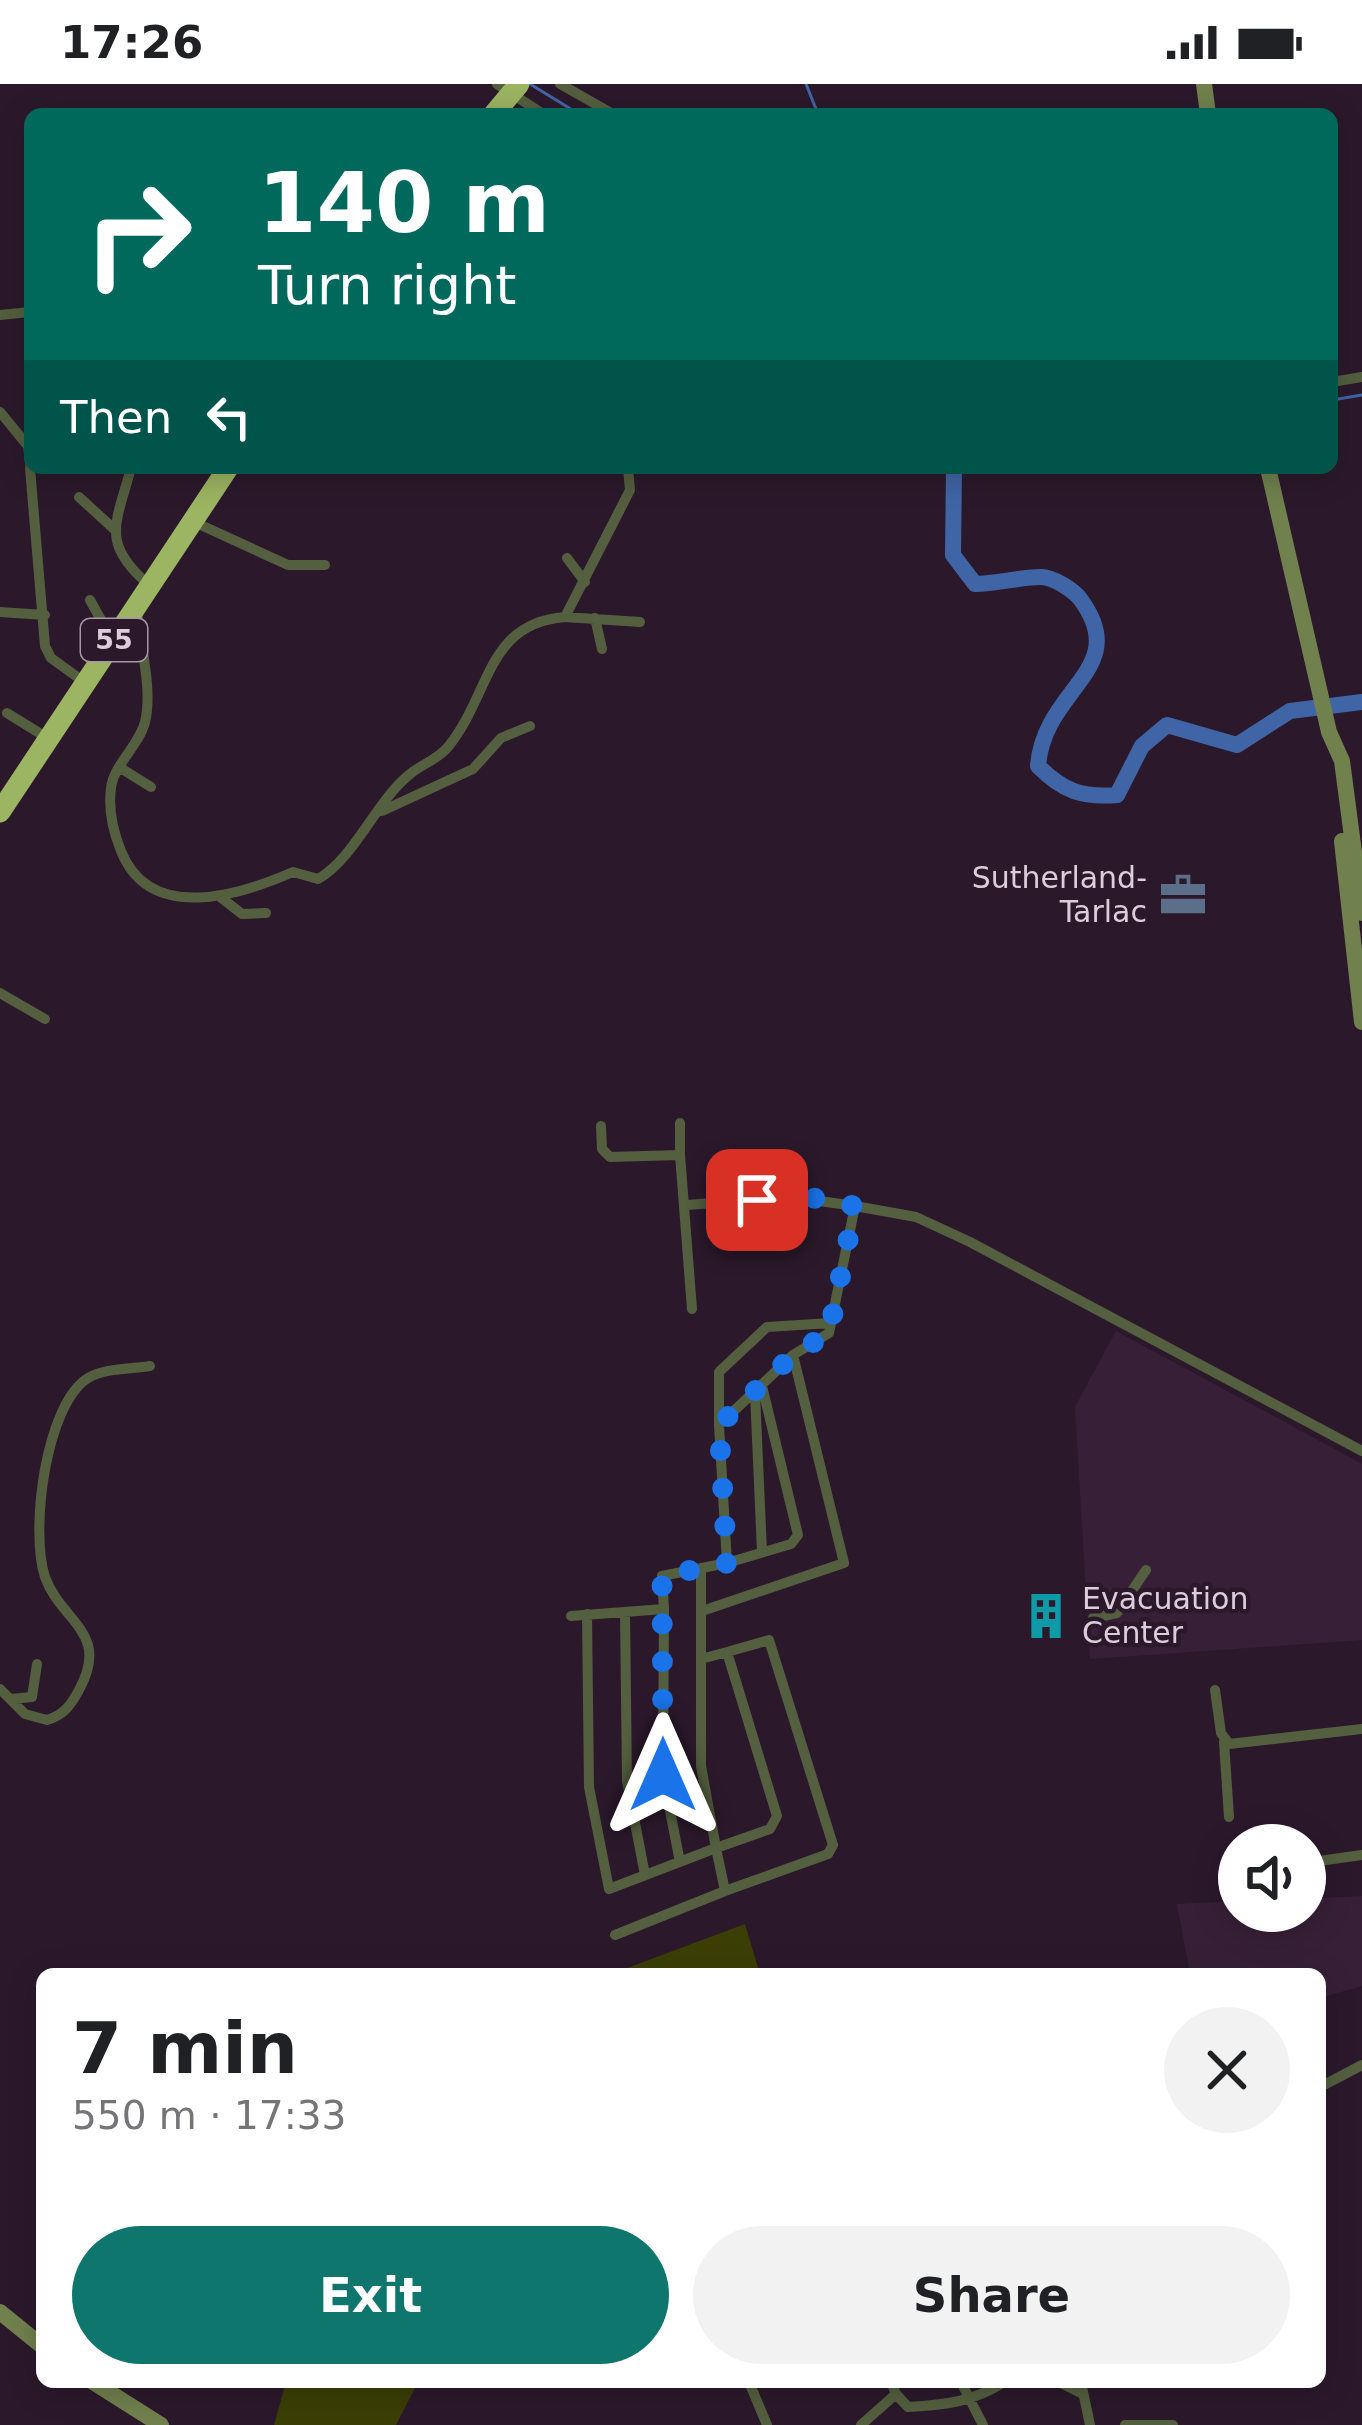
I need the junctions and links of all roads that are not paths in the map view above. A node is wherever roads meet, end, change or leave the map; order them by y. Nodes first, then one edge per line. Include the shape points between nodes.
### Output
1 (560, 84) edge
2 (510, 89) edge
3 (535, 108) edge
4 (602, 108) edge
5 (0, 412) edge
6 (24, 439) edge
7 (31, 474) edge
8 (129, 474) edge
9 (224, 474) edge
10 (629, 474) edge
11 (1269, 474) edge
12 (80, 497) dead end
13 (192, 521) junction
14 (114, 529) junction
15 (567, 558) dead end
16 (325, 565) dead end
17 (585, 582) junction
18 (149, 585) junction
19 (90, 600) dead end
20 (137, 609) junction
21 (0, 612) edge
22 (45, 615) junction
23 (566, 616) junction
24 (596, 618) junction
25 (640, 622) dead end
26 (113, 641) junction
27 (602, 649) dead end
28 (87, 684) junction
29 (7, 713) dead end
30 (530, 726) dead end
31 (49, 739) junction
32 (119, 767) junction
33 (151, 787) dead end
34 (0, 812) edge
35 (379, 813) junction
36 (1355, 874) edge
37 (219, 896) junction
38 (266, 913) dead end
39 (1362, 913) edge
40 (0, 993) edge
41 (45, 1019) dead end
42 (1362, 1022) edge
43 (680, 1123) dead end
44 (601, 1126) dead end
45 (680, 1155) junction
46 (687, 1205) junction
47 (855, 1206) junction
48 (692, 1309) dead end
49 (831, 1323) junction
50 (806, 1328) junction
51 (805, 1346) junction
52 (793, 1355) junction
53 (150, 1366) dead end
54 (758, 1390) junction
55 (719, 1425) junction
56 (1362, 1450) edge
57 (762, 1552) junction
58 (727, 1563) junction
59 (700, 1570) junction
60 (1146, 1570) dead end
61 (664, 1609) junction
62 (702, 1611) junction
63 (625, 1612) junction
64 (587, 1614) junction
65 (571, 1616) dead end
66 (1093, 1618) dead end
67 (727, 1652) junction
68 (701, 1659) junction
69 (37, 1664) dead end
70 (0, 1689) edge
71 (1216, 1690) dead end
72 (11, 1699) junction
73 (1362, 1729) edge
74 (1224, 1742) junction
75 (1229, 1817) dead end
76 (716, 1849) junction
77 (1362, 1856) edge
78 (1326, 1860) edge
79 (680, 1862) junction
80 (645, 1875) junction
81 (725, 1892) junction
82 (614, 1934) dead end
83 (1362, 2065) edge
84 (1326, 2084) edge
85 (0, 2312) edge
86 (36, 2341) edge
87 (102, 2388) edge
88 (752, 2388) edge
89 (894, 2388) edge
90 (963, 2388) edge
91 (992, 2388) edge
92 (1082, 2388) edge
93 (968, 2400) junction
94 (161, 2425) edge
95 (767, 2425) edge
96 (861, 2425) edge
97 (983, 2425) edge
98 (1090, 2425) edge
99 (1125, 2425) edge
100 (1172, 2425) edge

1 - 4 street
2 - 3 street
5 - 6 street
7 - 22 street
8 - 14 street
9 - 13 highway, 55
10 - 17 street via 630,490
11 - 36 main road
12 - 14 street
13 - 16 street via 276,561
13 - 18 highway, 55
14 - 18 street via 123,563
15 - 17 street
17 - 23 street
18 - 20 highway, 55
19 - 26 street
20 - 26 highway, 55
20 - 32 street via 145,723
21 - 22 street
22 - 28 street via 47,652
23 - 24 street
23 - 35 street via 533,620 515,634 446,750 409,774
24 - 25 street
24 - 27 street
26 - 28 highway, 55
28 - 31 highway, 55
29 - 31 street
30 - 35 street via 501,738 473,769
31 - 34 highway, 55
32 - 33 street
32 - 37 street via 110,785 112,827 125,861 166,894
35 - 37 street via 325,875 293,872
36 - 39 main road
36 - 42 main road
37 - 38 street via 242,914
40 - 41 street
43 - 45 street
44 - 45 street via 610,1157
45 - 46 street
46 - 47 street via 790,1197
46 - 48 street
47 - 49 street
47 - 56 street via 916,1217 970,1242
49 - 50 street
49 - 51 street via 826,1336
50 - 51 street
50 - 55 street via 767,1327 721,1369
51 - 52 street
52 - 54 street
52 - 62 street via 844,1563
53 - 72 street via 89,1377 48,1441 45,1576 82,1630 90,1664 69,1707 53,1719 30,1716
54 - 55 street
54 - 57 street
54 - 57 street via 798,1535
55 - 58 street
57 - 58 street
58 - 59 street
59 - 61 street via 662,1576
59 - 62 street
60 - 66 street via 1117,1613
61 - 63 street
61 - 79 street via 663,1775
62 - 68 street
63 - 64 street
63 - 80 street via 627,1781
64 - 65 street
64 - 80 street via 589,1786 602,1892
67 - 68 street
67 - 76 street via 776,1820
67 - 81 street via 770,1640 833,1845 828,1854
68 - 76 street via 701,1766
69 - 72 street via 32,1697
70 - 72 street
71 - 74 street
73 - 74 street
74 - 75 street
76 - 79 street
76 - 81 street
77 - 78 street
79 - 80 street
81 - 82 street
83 - 84 street
85 - 86 main road
87 - 94 main road
88 - 95 street
89 - 93 street via 911,2408
89 - 96 street
90 - 93 street
91 - 93 street
92 - 98 street
93 - 97 street
99 - 100 street

